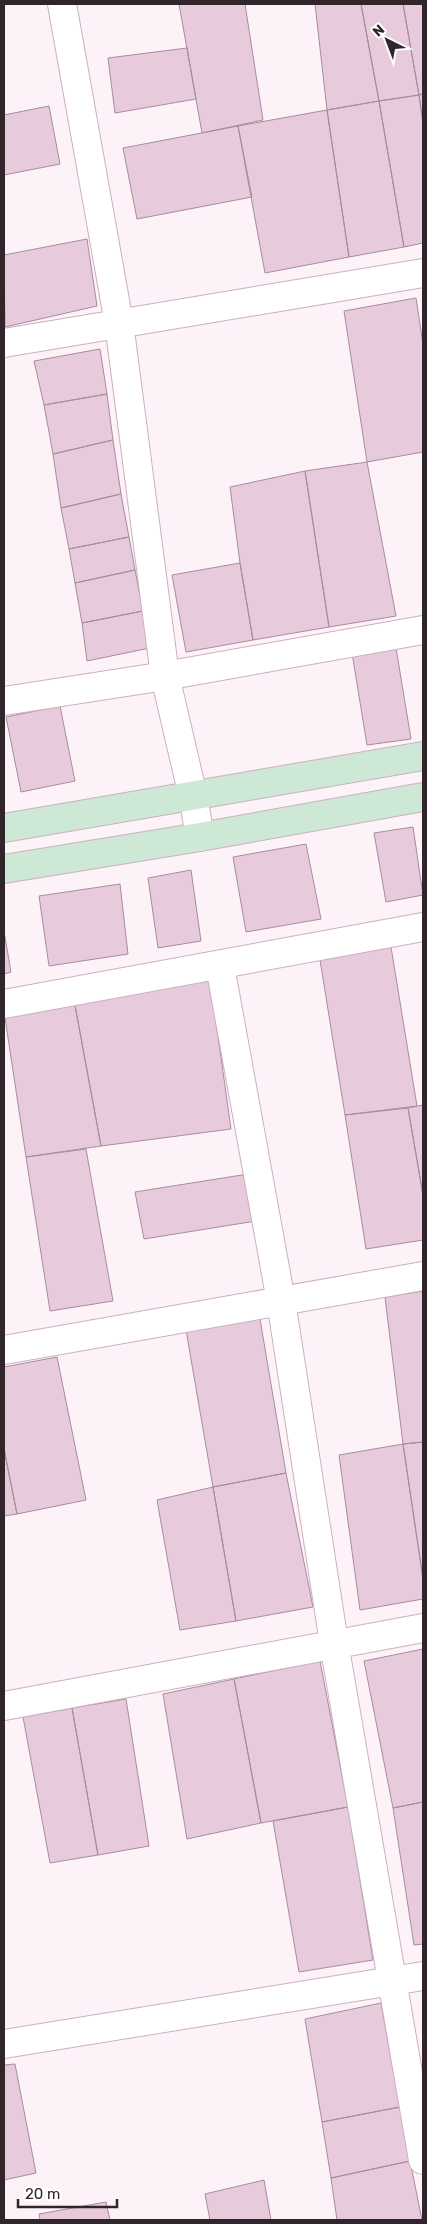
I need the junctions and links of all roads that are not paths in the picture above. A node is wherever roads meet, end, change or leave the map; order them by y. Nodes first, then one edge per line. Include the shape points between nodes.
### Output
1 (62, 4) edge
2 (423, 273) edge
3 (119, 323) junction
4 (4, 343) edge
5 (423, 630) edge
6 (165, 676) junction
7 (4, 701) edge
8 (423, 756) edge
9 (193, 796) junction
10 (423, 797) edge
11 (4, 828) edge
12 (200, 838) junction
13 (4, 869) edge
14 (423, 927) edge
15 (220, 966) junction
16 (4, 1004) edge
17 (423, 1276) edge
18 (280, 1301) junction
19 (4, 1350) edge
20 (423, 1628) edge
21 (334, 1643) junction
22 (4, 1706) edge
23 (423, 1976) edge
24 (392, 1982) junction
25 (4, 2044) edge
26 (423, 2160) edge

1 - 3 street
2 - 3 street
3 - 4 street
3 - 6 street
5 - 6 street
6 - 7 street
6 - 9 street
8 - 9 street
9 - 11 street
9 - 12 street
10 - 12 street
12 - 13 street
14 - 15 street
15 - 16 street
15 - 18 street
17 - 18 street
18 - 19 street
18 - 21 street
20 - 21 street
21 - 22 street
21 - 24 street
23 - 24 street
24 - 25 street
24 - 26 street

